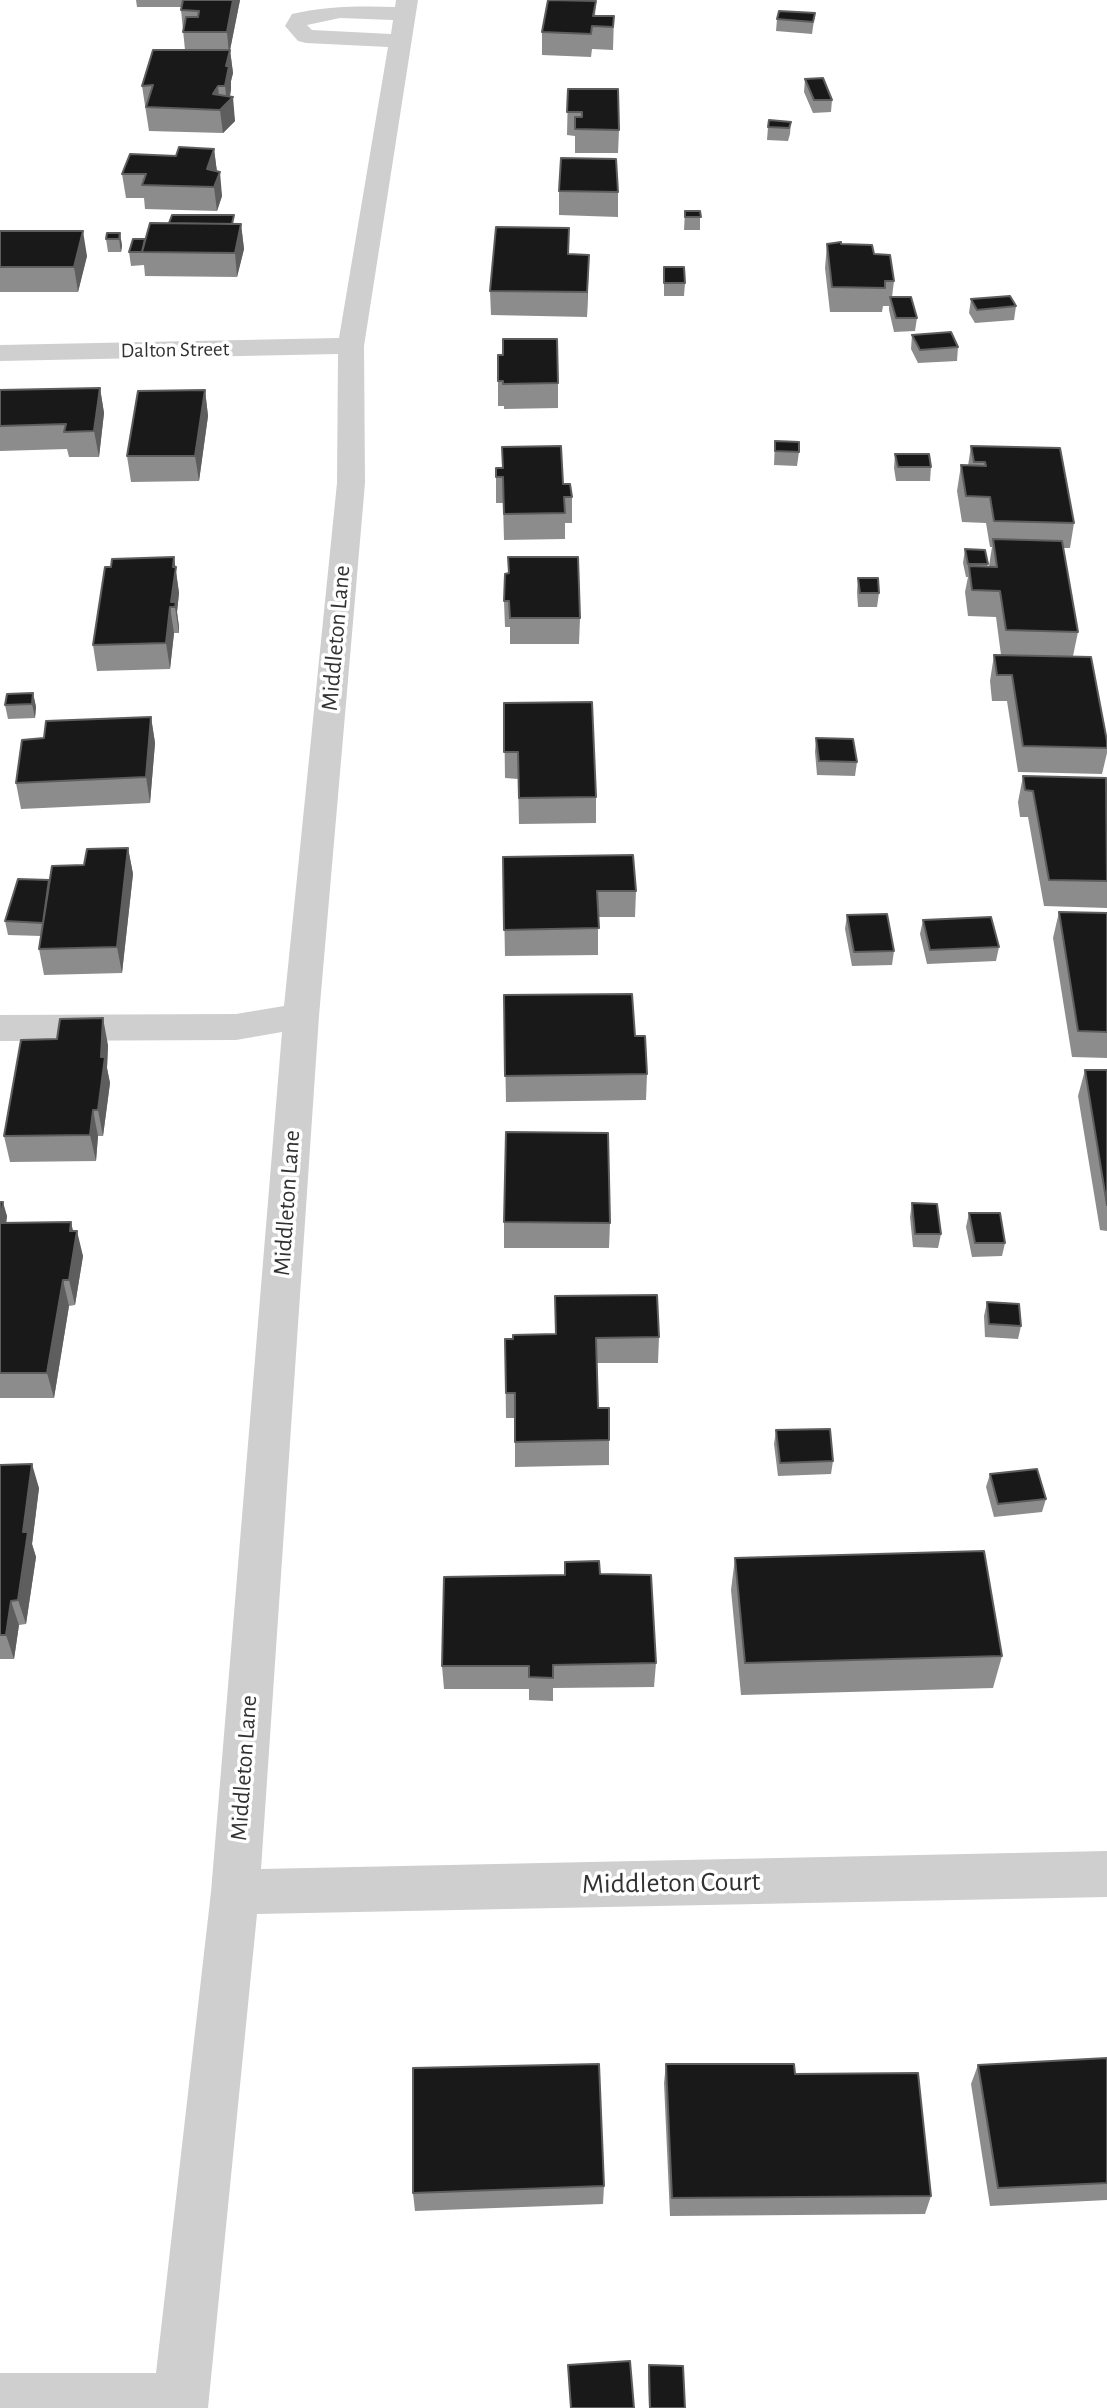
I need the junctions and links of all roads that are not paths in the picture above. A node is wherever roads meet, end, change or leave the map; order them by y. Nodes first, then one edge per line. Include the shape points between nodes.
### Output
1 (404, 18) edge
2 (351, 346) junction
3 (0, 353) edge
4 (301, 1016) junction
5 (0, 1028) edge
6 (1107, 1874) edge
7 (235, 1892) junction
8 (0, 2401) edge
9 (180, 2405) edge

1 - 2 street, Middleton Lane
2 - 3 street, Dalton Street
2 - 4 street, Middleton Lane via 351,483
4 - 5 street via 236,1027
4 - 7 street, Middleton Lane
6 - 7 street, Middleton Court
7 - 9 street, Middleton Lane
8 - 9 street

